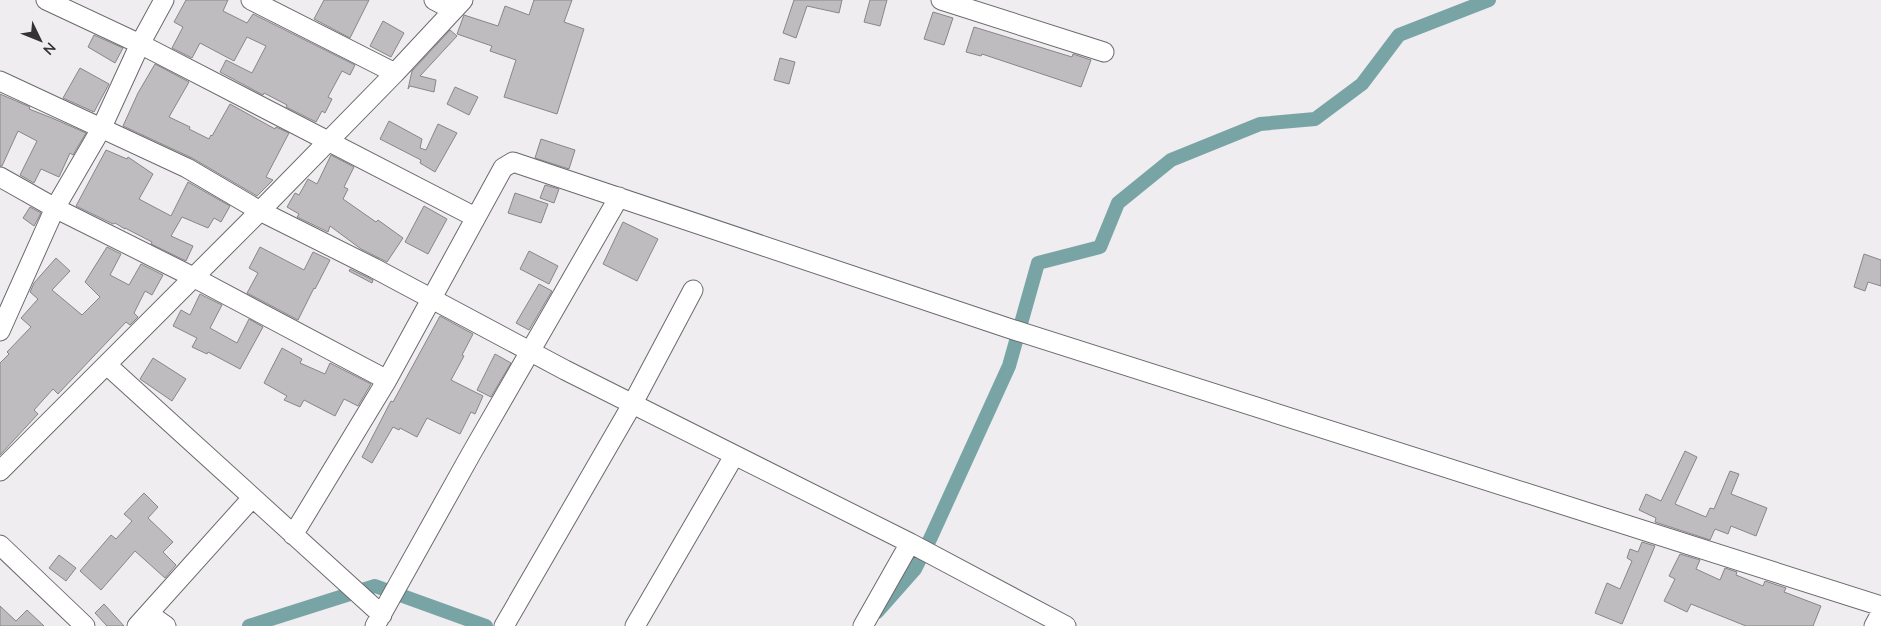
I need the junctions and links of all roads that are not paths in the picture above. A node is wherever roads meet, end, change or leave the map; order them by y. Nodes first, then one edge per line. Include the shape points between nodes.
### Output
1 (46, 0) edge
2 (164, 0) edge
3 (251, 0) edge
4 (434, 0) edge
5 (941, 0) edge
6 (458, 5) edge
7 (140, 44) junction
8 (1104, 52) dead end
9 (395, 73) junction
10 (0, 81) edge
11 (102, 129) junction
12 (328, 140) junction
13 (0, 177) edge
14 (619, 197) junction
15 (55, 208) junction
16 (260, 211) junction
17 (475, 217) junction
18 (193, 277) junction
19 (693, 290) dead end
20 (432, 299) junction
21 (0, 331) edge
22 (531, 352) junction
23 (107, 365) junction
24 (387, 380) junction
25 (633, 403) junction
26 (734, 456) junction
27 (0, 471) edge
28 (252, 498) junction
29 (293, 535) junction
30 (910, 543) junction
31 (0, 545) edge
32 (1873, 603) edge
33 (1881, 613) edge
34 (143, 620) edge
35 (379, 621) edge
36 (85, 626) edge
37 (166, 626) edge
38 (504, 626) edge
39 (635, 626) edge
40 (863, 626) edge
41 (1066, 626) edge
42 (1874, 626) edge

1 - 7 street
2 - 7 street
3 - 9 street
4 - 6 street
5 - 8 street
6 - 9 street
7 - 11 street
7 - 12 street
9 - 12 street
10 - 11 street
11 - 15 street
11 - 16 street via 187,168
12 - 16 street
12 - 17 street
13 - 15 street
14 - 17 street via 514,162 503,168
14 - 22 street
14 - 32 street via 1008,328
15 - 18 street
15 - 21 street
16 - 18 street
16 - 20 street
17 - 20 street
18 - 23 street
18 - 24 street
19 - 25 street
20 - 22 street
20 - 24 street
22 - 25 street
22 - 35 street
23 - 27 street
23 - 28 street
24 - 29 street
25 - 26 street
25 - 38 street
26 - 30 street
26 - 39 street
28 - 29 street
28 - 34 street
29 - 35 street
30 - 40 street
30 - 41 street
31 - 36 street
33 - 42 street
34 - 37 street

